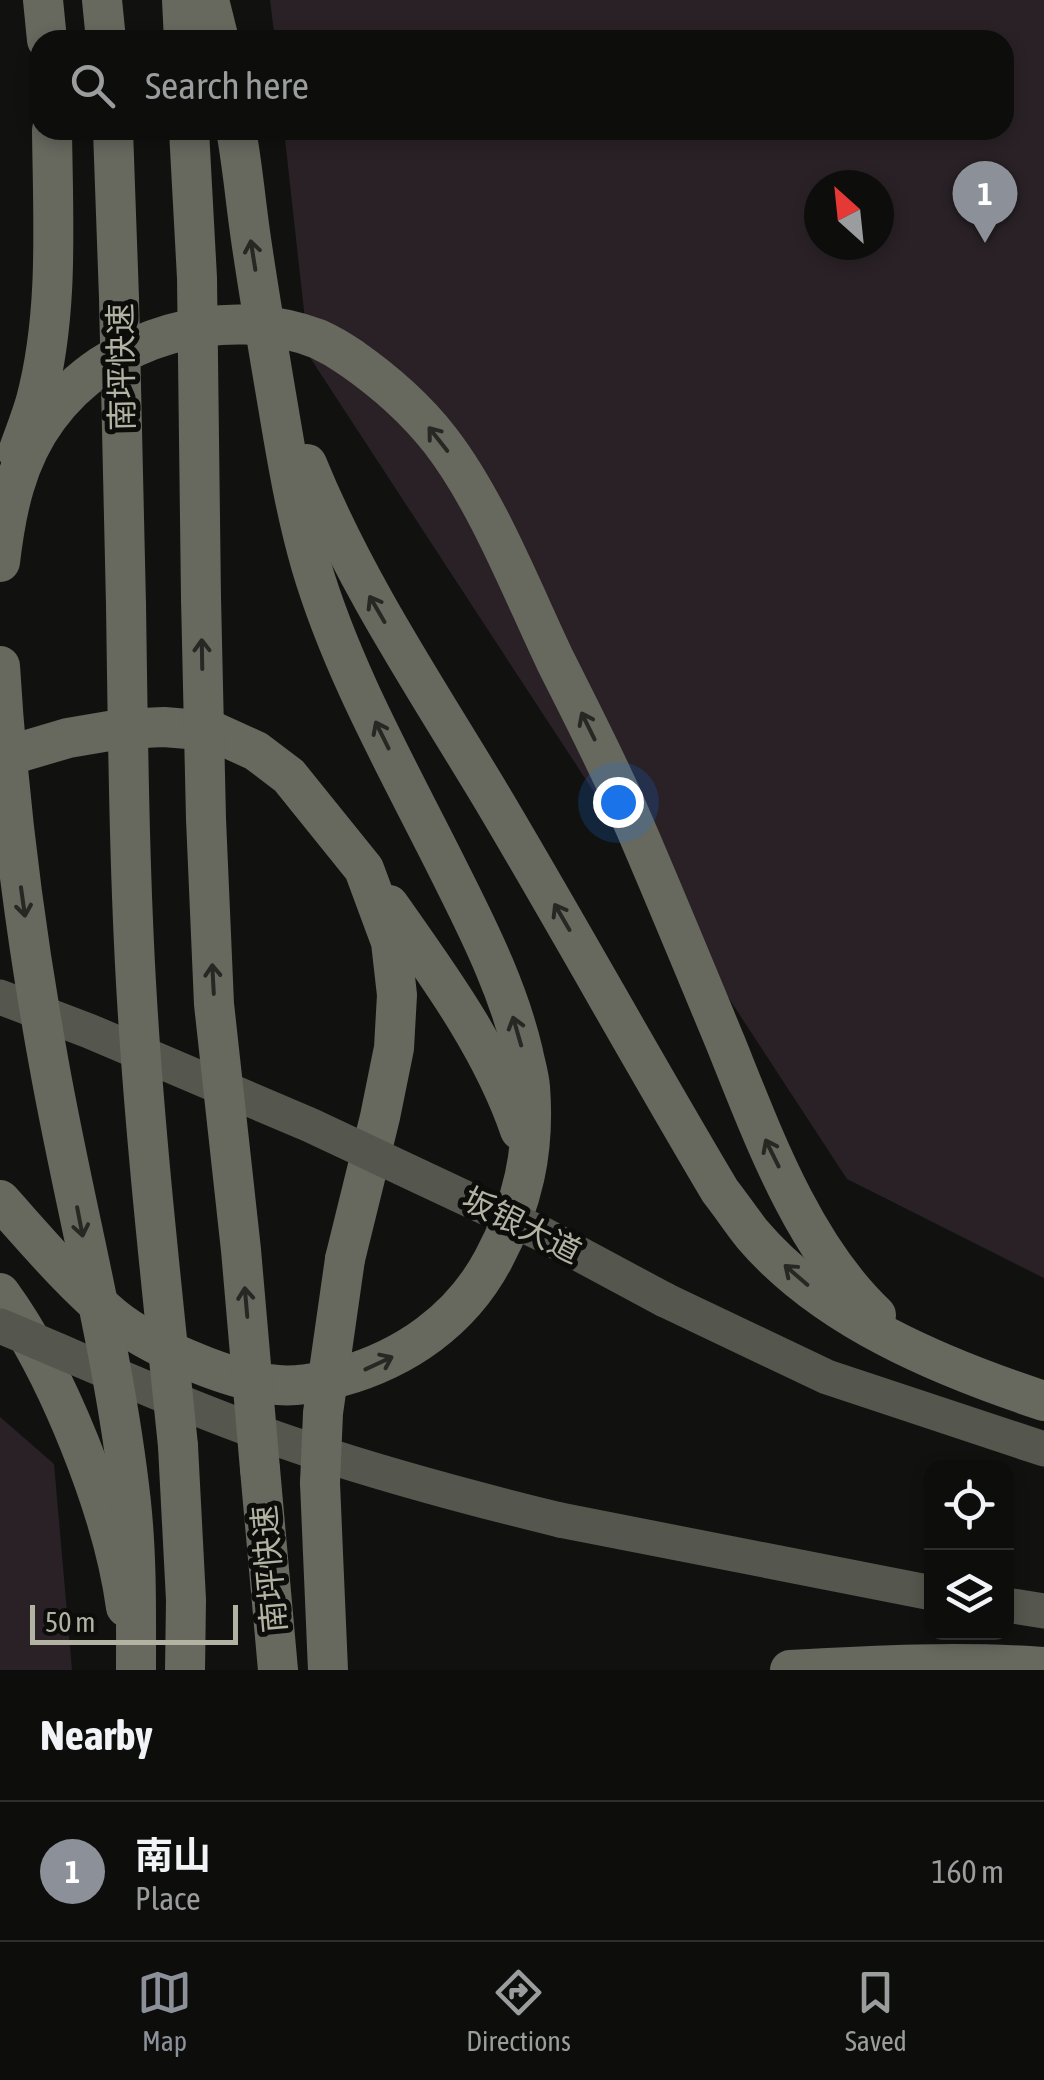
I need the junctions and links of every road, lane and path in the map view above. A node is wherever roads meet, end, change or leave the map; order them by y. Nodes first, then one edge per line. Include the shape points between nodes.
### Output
1 (43, 0) edge
2 (102, 0) edge
3 (182, 0) edge
4 (208, 0) edge
5 (45, 30) edge
6 (105, 30) edge
7 (184, 30) edge
8 (216, 30) edge
9 (52, 140) edge
10 (113, 140) edge
11 (190, 140) edge
12 (237, 140) edge
13 (275, 387) junction
14 (0, 503) edge
15 (0, 562) edge
16 (0, 666) edge
17 (0, 758) edge
18 (364, 869) junction
19 (0, 997) edge
20 (530, 1158) junction
21 (0, 1200) edge
22 (0, 1293) edge
23 (0, 1326) edge
24 (908, 1346) junction
25 (1044, 1401) edge
26 (1044, 1449) edge
27 (924, 1591) edge
28 (1014, 1606) edge
29 (1044, 1611) edge
30 (892, 1666) edge
31 (1044, 1666) edge
32 (135, 1670) edge
33 (185, 1670) edge
34 (278, 1670) edge
35 (328, 1670) edge
36 (790, 1670) edge

1 - 5 highway
2 - 6 highway
3 - 7 highway
4 - 8 highway
9 - 14 highway via 54,257 45,357
10 - 33 highway, 南坪快速, bridge via 137,1000 178,1446
34 -> 11 highway, 南坪快速, bridge via 214,1004
13 -> 12 highway
20 -> 13 highway via 530,1085 517,1028 491,954 334,630 294,496
24 -> 13 highway via 820,1296 754,1236 720,1191 359,577
24 -> 15 highway, bridge via 866,1306 818,1243 760,1127 628,809 465,476 384,381 320,340 255,325 192,328 130,349 72,388 46,419 15,482
16 -> 32 highway, bridge via 32,963 124,1442 136,1562
17 - 18 highway via 121,729 212,731 289,776
18 - 20 highway via 467,1018 508,1095
18 - 35 highway, bridge via 392,942 394,1048 345,1259 323,1412
19 - 26 main road, 坂银大道, bridge via 310,1125 826,1378
21 -> 20 highway via 116,1320 219,1371 270,1384 314,1384 368,1370 450,1318 484,1278 507,1233
22 - 32 highway via 84,1454 125,1598
23 - 27 main road, bridge via 302,1448 450,1493
24 - 25 highway
28 - 29 main road
30 - 31 highway
30 - 36 highway

